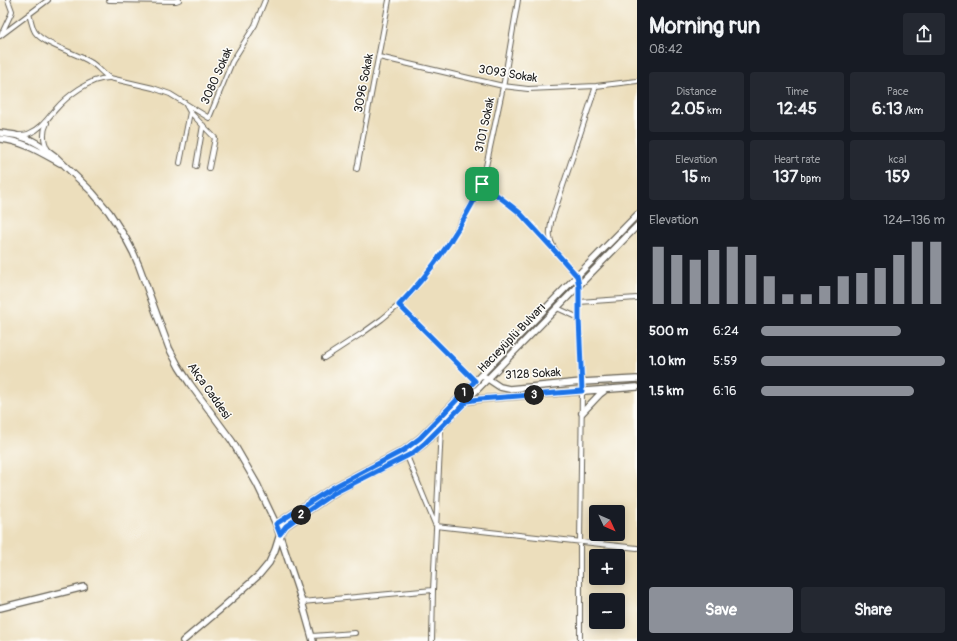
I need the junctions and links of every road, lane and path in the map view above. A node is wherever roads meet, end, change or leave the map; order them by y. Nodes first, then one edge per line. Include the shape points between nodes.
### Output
1 (8, 0) edge
2 (48, 0) edge
3 (109, 0) edge
4 (179, 0) edge
5 (265, 0) edge
6 (389, 0) edge
7 (518, 0) edge
8 (29, 14) junction
9 (0, 36) edge
10 (379, 57) junction
11 (110, 78) junction
12 (637, 81) edge
13 (503, 86) junction
14 (596, 86) junction
15 (185, 102) junction
16 (190, 112) junction
17 (49, 117) junction
18 (203, 126) junction
19 (0, 133) edge
20 (15, 135) junction
21 (0, 139) edge
22 (48, 150) junction
23 (180, 163) dead end
24 (65, 166) junction
25 (196, 166) dead end
26 (209, 168) dead end
27 (357, 169) dead end
28 (482, 184) junction
29 (637, 215) edge
30 (637, 226) edge
31 (554, 250) junction
32 (577, 276) junction
33 (579, 286) junction
34 (637, 298) edge
35 (579, 302) junction
36 (399, 305) junction
37 (557, 308) junction
38 (579, 318) junction
39 (324, 358) dead end
40 (482, 374) junction
41 (488, 379) junction
42 (637, 379) edge
43 (475, 381) junction
44 (582, 382) junction
45 (637, 387) edge
46 (606, 390) junction
47 (582, 391) junction
48 (461, 396) junction
49 (467, 401) junction
50 (582, 413) junction
51 (441, 428) junction
52 (407, 456) junction
53 (333, 490) junction
54 (276, 524) junction
55 (436, 526) junction
56 (280, 534) junction
57 (580, 542) junction
58 (637, 548) edge
59 (84, 587) dead end
60 (433, 590) junction
61 (302, 602) junction
62 (0, 608) edge
63 (355, 633) dead end
64 (313, 638) edge
65 (183, 641) edge
66 (432, 641) edge
67 (580, 641) edge

1 - 9 street via 12,11
2 - 8 street
3 - 4 street
5 - 15 street, 3080 Sokak via 255,25 232,62 209,118
6 - 10 street, 3096 Sokak
7 - 13 street, 3101 Sokak
8 - 9 street
8 - 11 street via 39,36 91,62
10 - 13 street, 3093 Sokak
10 - 27 street, 3096 Sokak
11 - 15 street via 153,88
11 - 17 street via 90,82 78,89
12 - 14 street, 3093 Sokak
13 - 14 street, 3093 Sokak via 528,89
13 - 28 street, 3101 Sokak
14 - 31 street via 551,222 549,237
15 - 16 street
16 - 18 street
16 - 23 street
17 - 20 street via 30,134
17 - 22 street via 43,132
18 - 25 street
18 - 26 street via 215,138
19 - 20 street, Akça Caddesi
20 - 22 street, Akça Caddesi via 31,140
21 - 24 street, Akça Caddesi via 28,146
22 - 24 street, Akça Caddesi
24 - 54 street, Akça Caddesi via 101,203 125,237 139,266 169,348 190,384 232,441
28 - 31 street via 520,213
28 - 36 street, 3101 Sokak via 439,258
29 - 32 street, Hacıeyüplü Bulvarı
30 - 33 street, Hacıeyüplü Bulvarı
31 - 32 street
32 - 33 street
32 - 40 street, Hacıeyüplü Bulvarı
33 - 35 street
33 - 37 street, Hacıeyüplü Bulvarı
34 - 35 street
35 - 38 street
36 - 39 street, 3101 Sokak
36 - 43 street
37 - 38 street
37 - 41 street, Hacıeyüplü Bulvarı
38 - 44 street
40 - 41 street, 3128 Sokak
40 - 43 street, Hacıeyüplü Bulvarı
41 - 44 street, 3128 Sokak via 504,389
41 - 49 street, Hacıeyüplü Bulvarı
42 - 44 street, 3128 Sokak
43 - 48 street, Hacıeyüplü Bulvarı
44 - 47 street
45 - 46 street, 3128 Sokak
46 - 47 street, 3128 Sokak
46 - 50 street
47 - 49 street, 3128 Sokak
47 - 50 street
48 - 49 street
48 - 53 street, Hacıeyüplü Bulvarı via 415,443
49 - 51 street, Hacıeyüplü Bulvarı
50 - 57 street
51 - 52 street, Hacıeyüplü Bulvarı
51 - 55 street
52 - 53 street, Hacıeyüplü Bulvarı
52 - 55 street
53 - 54 street, Hacıeyüplü Bulvarı
53 - 56 street, Hacıeyüplü Bulvarı via 286,526
54 - 56 street, Akça Caddesi
55 - 57 street
55 - 60 street
56 - 61 street, Akça Caddesi
56 - 65 street, Hacıeyüplü Bulvarı via 269,563 259,575
57 - 58 street
57 - 67 street
59 - 62 street
60 - 61 street
60 - 66 street
61 - 64 street, Akça Caddesi
63 - 64 street

